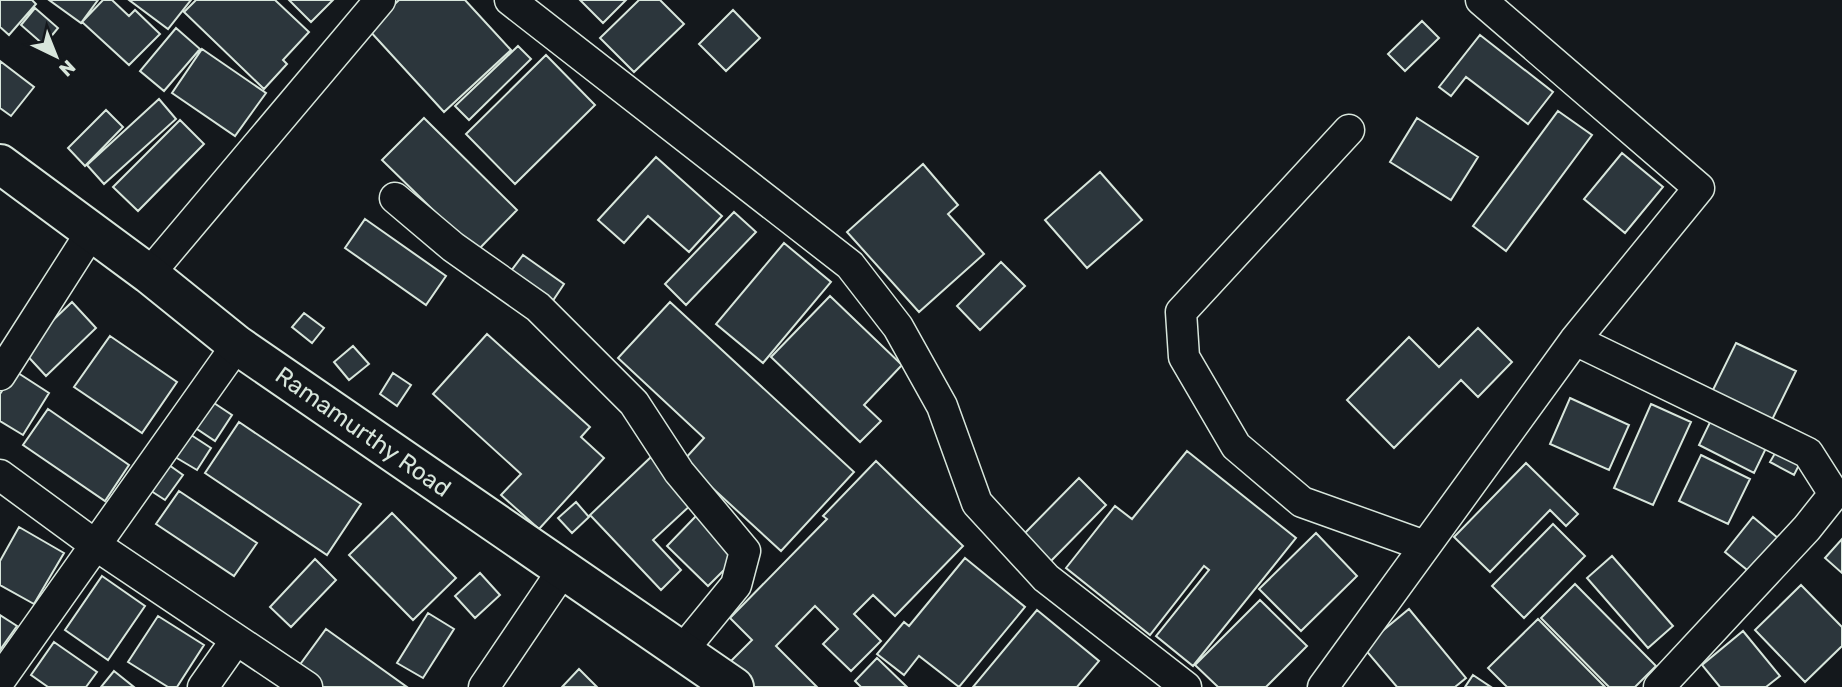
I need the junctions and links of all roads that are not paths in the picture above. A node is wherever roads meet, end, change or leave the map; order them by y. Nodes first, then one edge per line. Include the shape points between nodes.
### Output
1 (380, 0) edge
2 (510, 0) edge
3 (1481, 0) edge
4 (1349, 131) dead end
5 (0, 164) edge
6 (396, 198) dead end
7 (92, 231) junction
8 (149, 274) junction
9 (1575, 340) junction
10 (237, 345) junction
11 (0, 375) edge
12 (0, 475) edge
13 (94, 544) junction
14 (1425, 547) junction
15 (563, 570) junction
16 (236, 640) junction
17 (682, 651) junction
18 (0, 680) edge
19 (204, 687) edge
20 (307, 687) edge
21 (484, 687) edge
22 (734, 687) edge
23 (1186, 687) edge
24 (1324, 687) edge
25 (1659, 687) edge

1 - 8 street
2 - 23 street via 850,265 898,327 942,406 977,503 1046,579
3 - 9 street via 1699,188
4 - 14 street via 1181,312 1184,357 1236,446 1302,502
5 - 7 street, Ramamurthy Road
6 - 17 street via 453,247 538,307 624,394 679,472 745,551 736,585
7 - 8 street, Ramamurthy Road
7 - 11 street
8 - 10 street, Ramamurthy Road
9 - 14 street
9 - 25 street via 1808,453 1833,494
10 - 13 street
10 - 15 street, Ramamurthy Road
12 - 13 street
13 - 16 street
13 - 18 street
14 - 24 street
15 - 17 street, Ramamurthy Road
15 - 21 street
16 - 19 street
16 - 20 street
17 - 22 street, Ramamurthy Road

